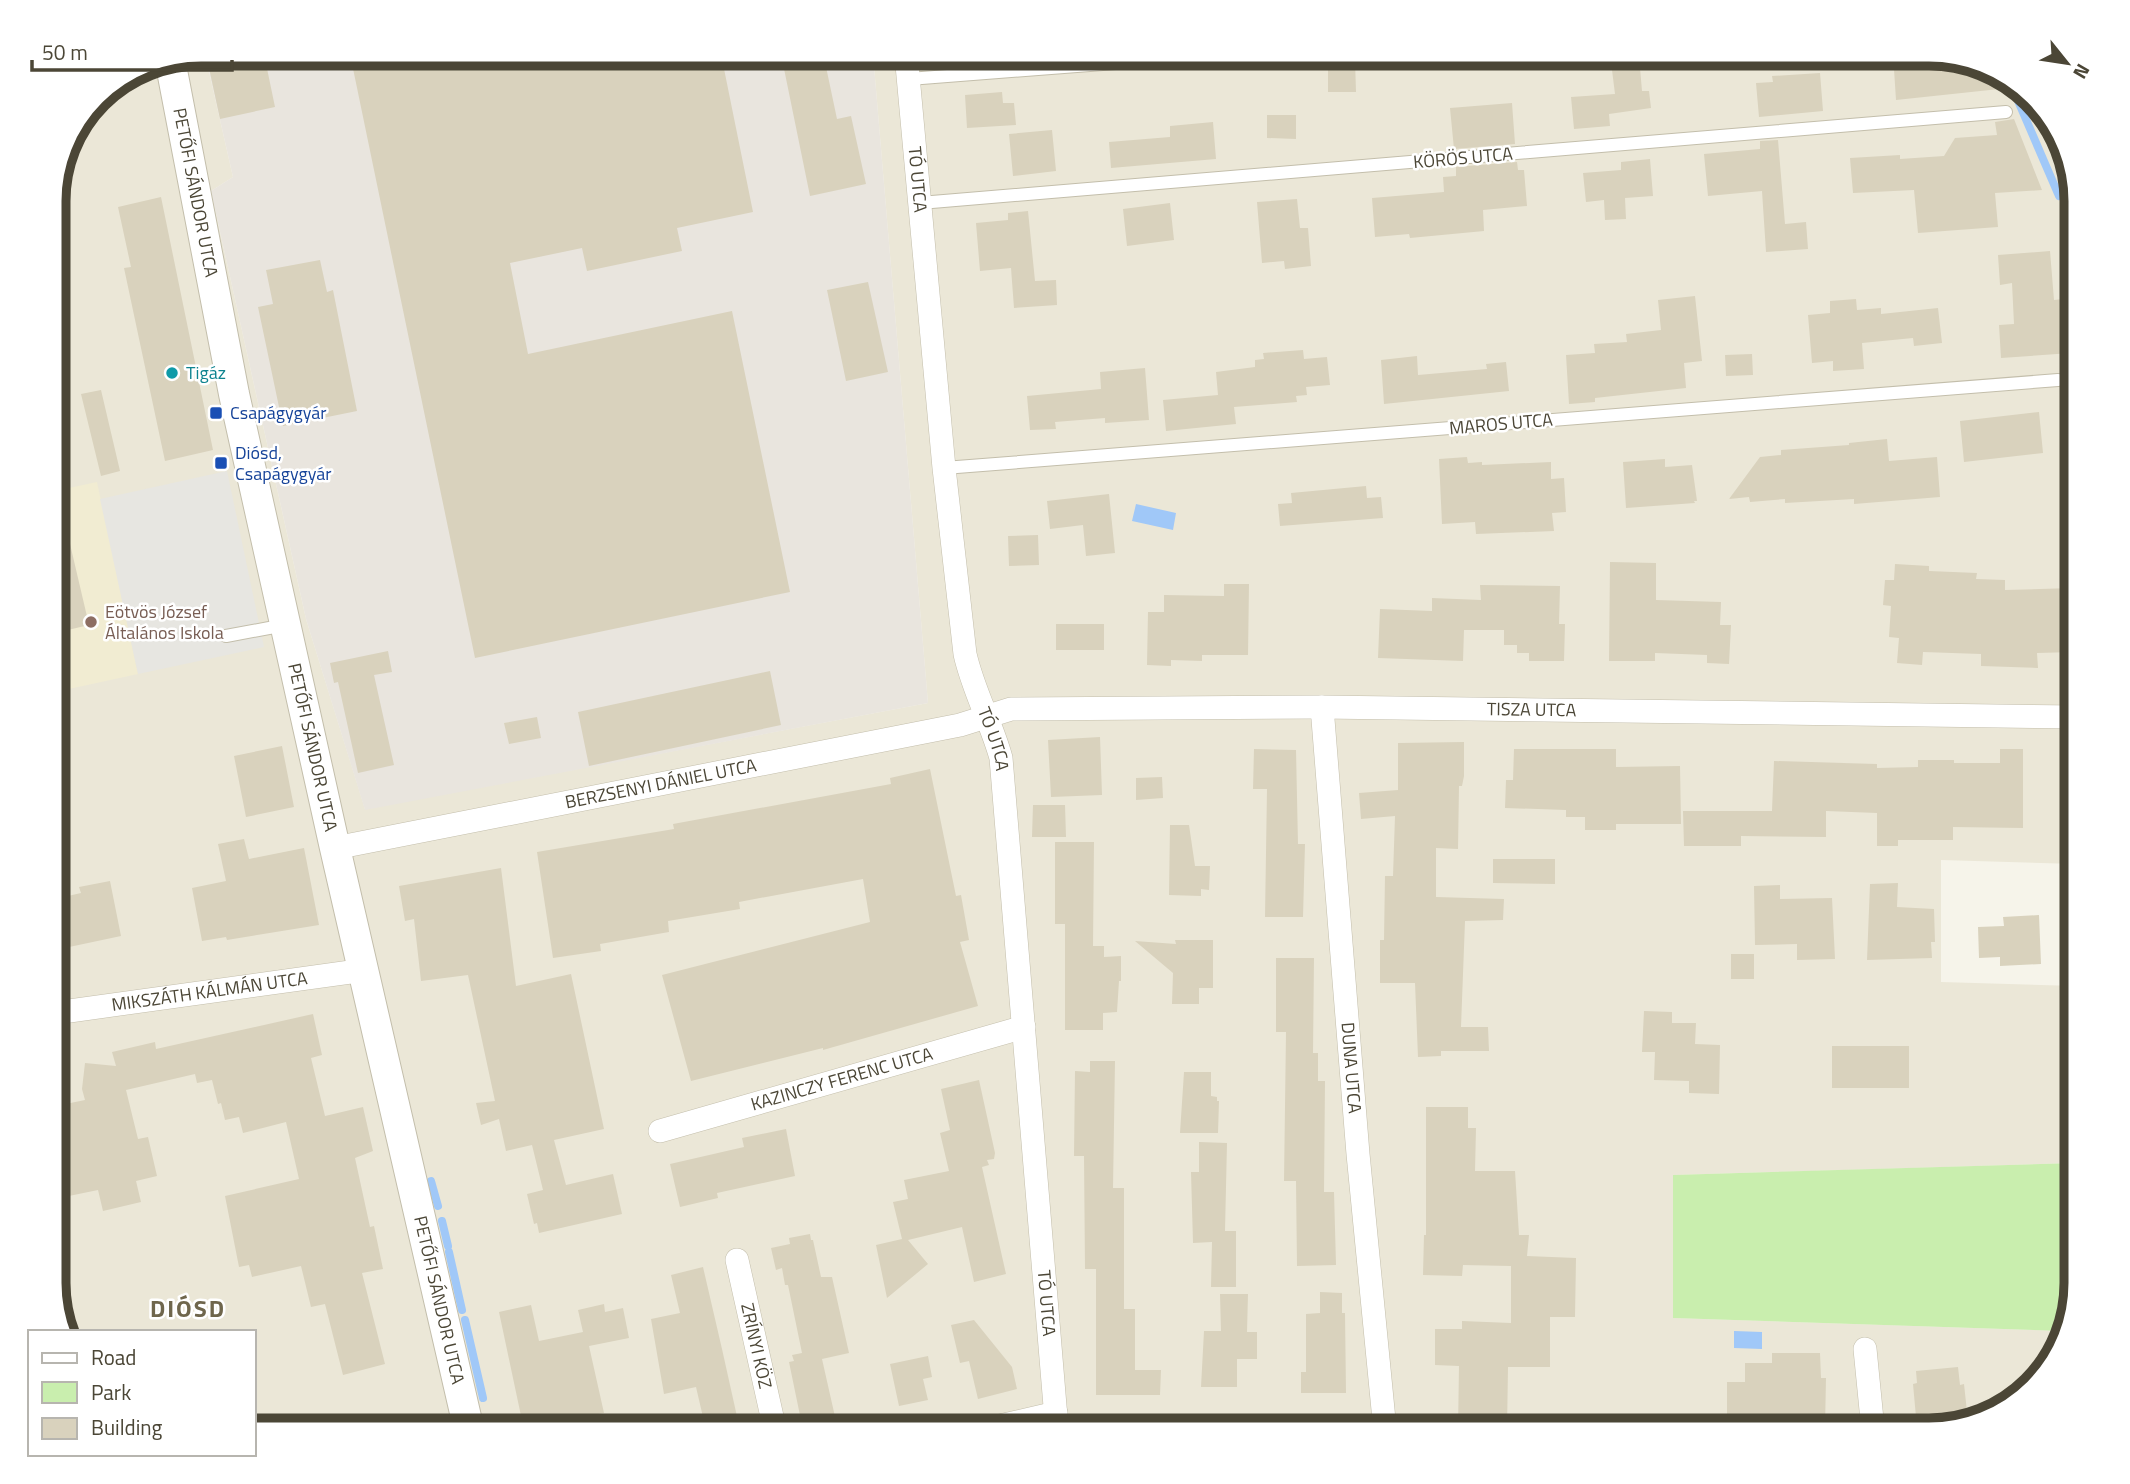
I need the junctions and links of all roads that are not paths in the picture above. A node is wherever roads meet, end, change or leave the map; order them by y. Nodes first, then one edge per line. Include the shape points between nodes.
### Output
1 (907, 66) edge
2 (1076, 66) edge
3 (172, 70) edge
4 (909, 79) junction
5 (2006, 113) dead end
6 (920, 203) junction
7 (2058, 380) dead end
8 (944, 468) junction
9 (286, 625) junction
10 (226, 636) dead end
11 (1322, 707) junction
12 (987, 716) junction
13 (2064, 718) edge
14 (335, 848) junction
15 (365, 970) junction
16 (67, 1011) edge
17 (1024, 1027) junction
18 (660, 1130) dead end
19 (737, 1260) dead end
20 (1865, 1349) dead end
21 (466, 1418) edge
22 (772, 1418) edge
23 (1057, 1418) edge
24 (1384, 1418) edge
25 (1872, 1418) edge

1 - 4 street, TÓ UTCA
2 - 4 lane
3 - 9 street, PETŐFI SÁNDOR UTCA via 234,394
4 - 6 street, TÓ UTCA
5 - 6 lane, KÖRÖS UTCA
6 - 8 street, TÓ UTCA
7 - 8 lane, MAROS UTCA
8 - 12 street, TÓ UTCA via 965,654
9 - 10 lane
9 - 14 street, PETŐFI SÁNDOR UTCA
11 - 12 street, TISZA UTCA via 1011,709
11 - 13 street, TISZA UTCA
11 - 24 street, DUNA UTCA
12 - 14 street, BERZSENYI DÁNIEL UTCA
12 - 17 street, TÓ UTCA via 1001,758
14 - 15 street, PETŐFI SÁNDOR UTCA
15 - 16 street, MIKSZÁTH KÁLMÁN UTCA
15 - 21 street, PETŐFI SÁNDOR UTCA
17 - 18 street, KAZINCZY FERENC UTCA
17 - 23 street, TÓ UTCA
19 - 22 street, ZRÍNYI KÖZ
20 - 25 street

